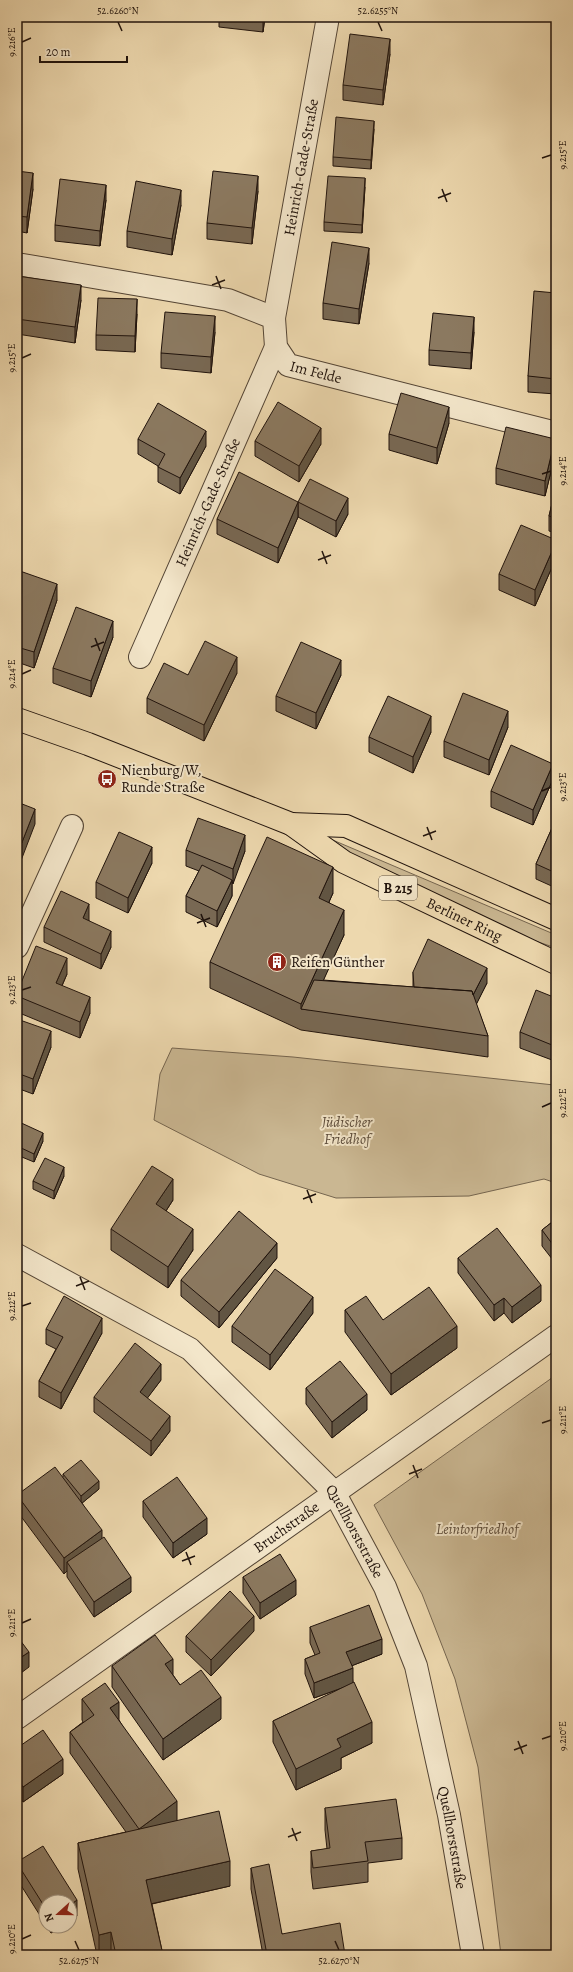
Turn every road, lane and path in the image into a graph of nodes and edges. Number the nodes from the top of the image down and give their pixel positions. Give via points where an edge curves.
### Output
1 (328, 17) edge
2 (17, 264) edge
3 (274, 318) junction
4 (276, 347) junction
5 (556, 433) edge
6 (140, 657) dead end
7 (17, 719) edge
8 (291, 824) junction
9 (72, 826) dead end
10 (556, 919) edge
11 (17, 947) edge
12 (556, 963) edge
13 (17, 1255) edge
14 (556, 1336) edge
15 (334, 1492) junction
16 (17, 1718) edge
17 (473, 1955) edge

1 - 3 street, Heinrich-Gade-Straße
2 - 3 street via 228,300
3 - 4 street, Im Felde
4 - 5 street, Im Felde via 288,365
4 - 6 street, Heinrich-Gade-Straße
7 - 8 main road, Berliner Ring / B 215 via 88,744
8 - 10 main road, Berliner Ring / B 215 via 346,826
8 - 12 main road, Berliner Ring / B 215 via 344,862
9 - 11 street
13 - 15 street, Quellhorststraße via 190,1349
14 - 15 street, Bruchstraße
15 - 16 street, Bruchstraße
15 - 17 street, Quellhorststraße via 385,1587 416,1666 449,1815

